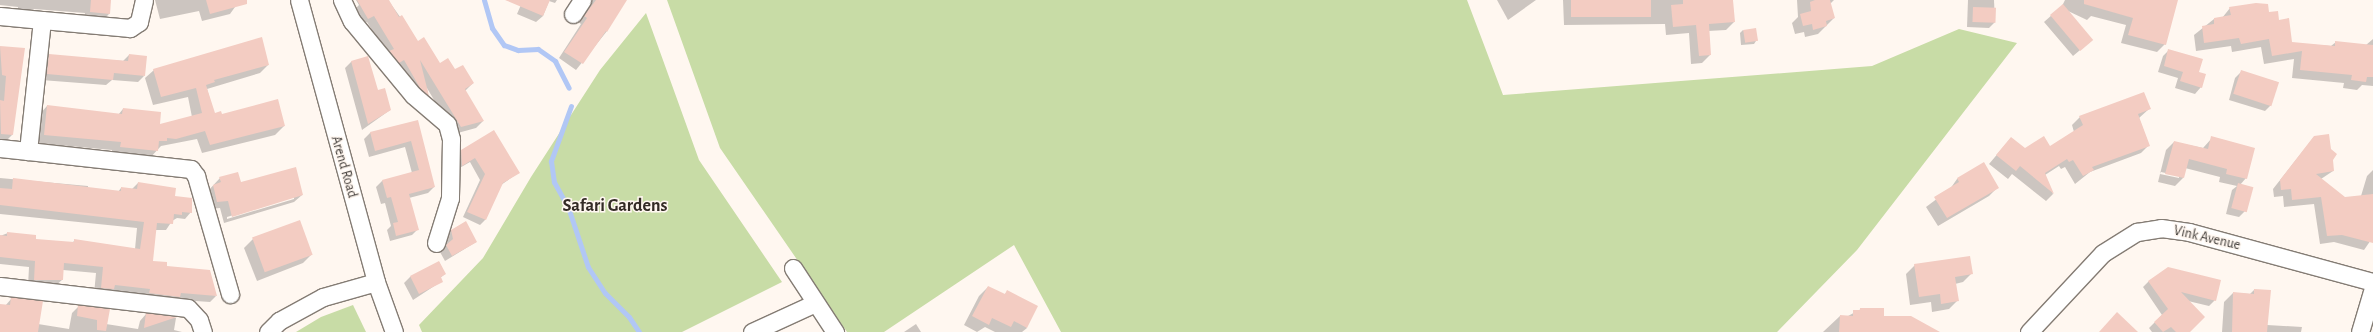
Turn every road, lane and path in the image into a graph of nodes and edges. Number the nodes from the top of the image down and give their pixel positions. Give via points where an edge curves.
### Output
1 (144, 0) edge
2 (299, 0) edge
3 (342, 0) edge
4 (0, 16) edge
5 (42, 20) junction
6 (0, 148) edge
7 (28, 151) junction
8 (436, 243) dead end
9 (793, 268) dead end
10 (376, 282) junction
11 (2373, 282) edge
12 (0, 286) edge
13 (2373, 288) edge
14 (230, 294) dead end
15 (815, 303) junction
16 (203, 332) edge
17 (268, 332) edge
18 (394, 332) edge
19 (752, 332) edge
20 (835, 332) edge
21 (2029, 332) edge
22 (2360, 332) edge

1 - 5 street via 139,22 130,28
2 - 10 street, Arend Road
3 - 8 street via 352,21 413,95 447,124 451,139 450,198
4 - 5 street
5 - 7 street
6 - 7 street
7 - 14 street via 191,169 196,176
9 - 15 street
10 - 17 street via 323,297 280,321
10 - 18 street, Arend Road
11 - 21 street, Vink Avenue via 2189,232 2160,228 2137,232 2103,253
12 - 16 street via 188,308 199,320
13 - 22 street
15 - 19 street
15 - 20 street

